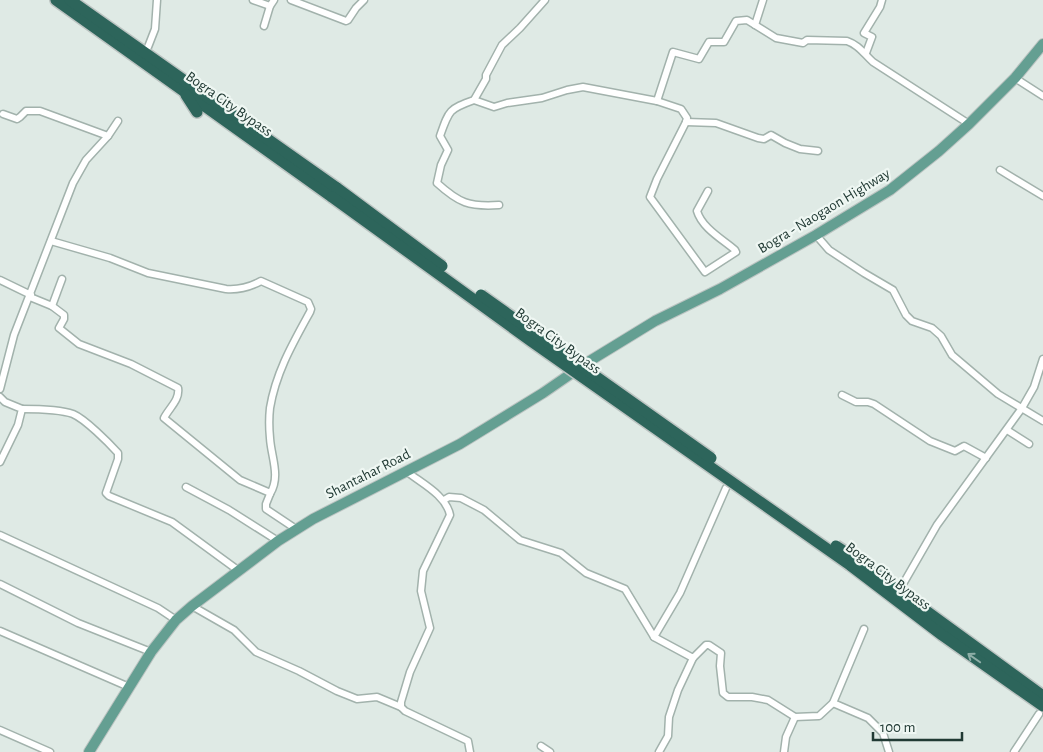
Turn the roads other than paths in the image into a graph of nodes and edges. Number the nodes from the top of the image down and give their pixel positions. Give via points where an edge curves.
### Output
1 (56, 0) edge
2 (70, 0) edge
3 (157, 0) edge
4 (254, 0) edge
5 (274, 0) edge
6 (290, 0) edge
7 (364, 0) edge
8 (545, 0) edge
9 (763, 0) edge
10 (882, 0) edge
11 (270, 6) junction
12 (755, 25) junction
13 (264, 26) dead end
14 (1043, 44) edge
15 (148, 47) dead end
16 (866, 53) junction
17 (1015, 78) junction
18 (183, 90) junction
19 (1043, 96) edge
20 (474, 100) junction
21 (657, 101) junction
22 (197, 112) dead end
23 (3, 114) dead end
24 (118, 121) dead end
25 (686, 122) junction
26 (969, 124) junction
27 (108, 136) junction
28 (818, 150) dead end
29 (1000, 170) dead end
30 (708, 190) dead end
31 (335, 192) junction
32 (1043, 196) edge
33 (499, 205) dead end
34 (816, 235) junction
35 (51, 241) junction
36 (62, 279) dead end
37 (0, 280) edge
38 (720, 289) joint
39 (30, 296) junction
40 (52, 306) junction
41 (1043, 359) edge
42 (0, 389) edge
43 (842, 395) dead end
44 (0, 400) edge
45 (22, 408) junction
46 (1022, 408) junction
47 (1043, 421) edge
48 (1007, 430) junction
49 (1029, 444) dead end
50 (986, 458) junction
51 (0, 462) edge
52 (406, 471) junction
53 (186, 487) dead end
54 (726, 488) dead end
55 (270, 494) junction
56 (444, 500) junction
57 (296, 529) junction
58 (0, 535) edge
59 (278, 541) junction
60 (239, 571) junction
61 (0, 584) edge
62 (903, 584) dead end
63 (192, 606) junction
64 (176, 620) junction
65 (864, 629) dead end
66 (943, 629) junction
67 (0, 631) edge
68 (654, 637) junction
69 (151, 652) junction
70 (693, 658) junction
71 (129, 687) junction
72 (1043, 696) edge
73 (833, 703) junction
74 (401, 707) junction
75 (1041, 710) edge
76 (795, 717) junction
77 (0, 730) edge
78 (541, 746) dead end
79 (50, 752) edge
80 (89, 752) edge
81 (470, 752) edge
82 (550, 752) edge
83 (659, 752) edge
84 (784, 752) edge
85 (889, 752) edge
86 (1014, 752) edge

1 - 18 highway, Bogra City Bypass
2 - 31 highway, Bogra City Bypass
3 - 15 street via 155,29
4 - 11 street
5 - 11 street
6 - 7 street via 346,21
8 - 20 street via 502,45
9 - 12 street
10 - 16 street via 864,32 872,37
11 - 13 street
12 - 16 street via 780,40 803,43 807,40 847,41
12 - 21 street via 747,20 736,21 724,42 709,42 699,59 673,52
14 - 17 main road, Bogra - Naogaon Highway
16 - 26 street via 873,62
17 - 19 street
17 - 26 main road, Bogra - Naogaon Highway
18 - 22 highway
18 - 31 highway, Bogra City Bypass
20 - 21 street via 494,107 583,87
20 - 33 street via 454,107 446,119 440,136 448,150 437,183 452,197 465,202 481,206
21 - 25 street via 681,109
23 - 27 street via 17,119 26,111 40,111
24 - 27 street
25 - 28 street via 716,123 758,138 771,135 800,149
25 - 30 street via 650,197 705,272 736,252 699,217 697,211
26 - 34 main road, Bogra - Naogaon Highway via 890,190
27 - 35 street via 86,160 73,183
29 - 32 street
31 - 66 highway, Bogra City Bypass, bridge via 772,502
34 - 38 main road, Bogra - Naogaon Highway
34 - 46 street via 829,250 892,290 912,321 932,328 952,355 998,394
35 - 39 street
35 - 55 street via 148,273 226,289 236,290 261,281 308,302 310,312 282,365 270,410 276,478
36 - 40 street
37 - 39 street
38 - 52 main road, Shantahar Road via 655,321 460,444
39 - 40 street
39 - 42 street via 14,335
40 - 55 street via 64,317 58,328 79,344 131,364 178,388 175,403 164,418 240,480
41 - 46 street via 1034,387
43 - 50 street via 856,402 874,404 930,441 955,451 967,447
44 - 45 street
45 - 51 street via 18,425
45 - 60 street via 73,414 82,420 118,453 106,493 109,496 172,522
46 - 47 street
46 - 48 street
48 - 49 street
48 - 50 street
50 - 62 street via 937,525
52 - 56 street
52 - 57 main road, Shantahar Road
53 - 59 street
54 - 68 street via 680,593
55 - 57 street via 266,509
56 - 68 street via 448,497 461,498 484,510 520,540 561,553 586,573 625,588
56 - 74 street via 450,515 423,571 421,591 430,628 410,672
57 - 59 main road, Shantahar Road
58 - 64 street via 158,608
59 - 60 main road, Shantahar Road
60 - 63 main road, Shantahar Road
61 - 69 street via 78,622
63 - 64 main road, Shantahar Road
63 - 74 street via 234,630 256,652 357,699 377,697
64 - 69 main road, Shantahar Road
65 - 73 street
66 - 72 highway, Bogra City Bypass
75 -> 66 highway, Bogra City Bypass
67 - 71 street
68 - 70 street
69 - 71 main road, Shantahar Road
70 - 76 street via 709,645 721,653 723,693 728,697 768,700
70 - 83 street via 678,690 669,717 668,736
71 - 80 main road, Shantahar Road
73 - 76 street via 819,716
73 - 85 street via 868,718 883,733
74 - 81 street via 468,742
75 - 86 street
76 - 84 street via 786,737
77 - 79 street
78 - 82 street

